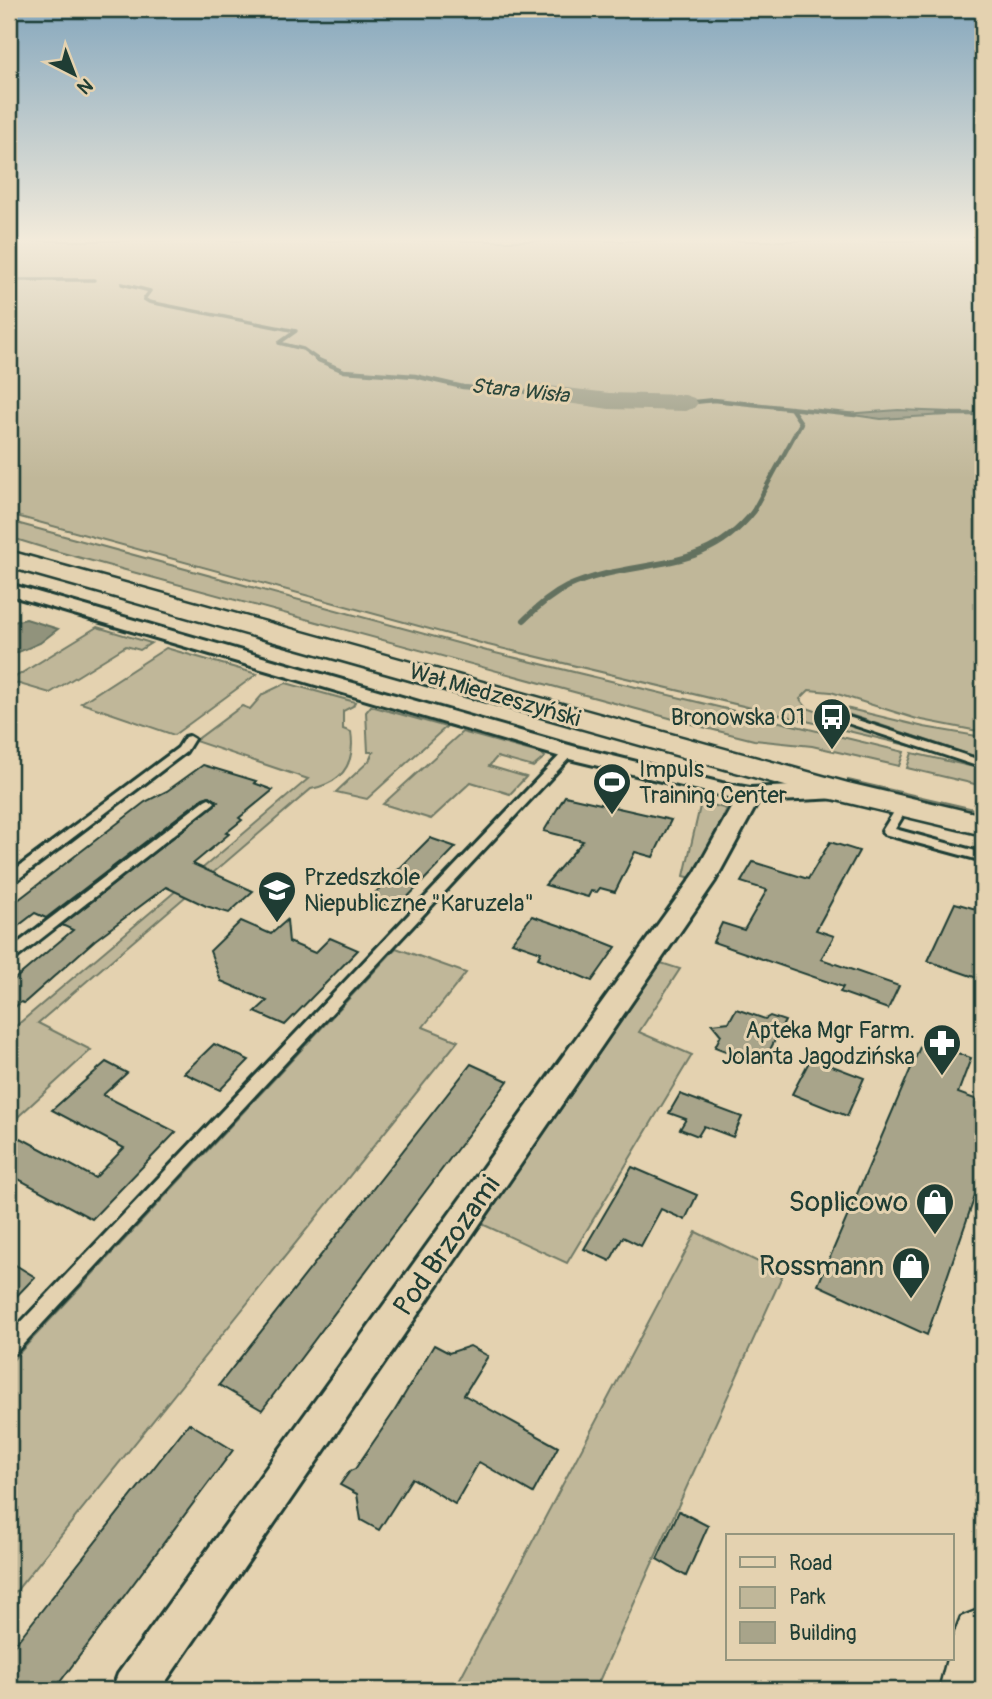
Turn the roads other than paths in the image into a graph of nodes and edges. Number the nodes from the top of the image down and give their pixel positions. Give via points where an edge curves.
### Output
1 (9, 545) edge
2 (9, 559) edge
3 (9, 589) edge
4 (839, 717) dead end
5 (189, 739) dead end
6 (569, 752) junction
7 (983, 765) edge
8 (840, 791) junction
9 (750, 795) junction
10 (209, 802) dead end
11 (983, 802) edge
12 (903, 806) junction
13 (983, 825) edge
14 (983, 857) edge
15 (9, 880) edge
16 (9, 957) edge
17 (9, 1347) edge
18 (983, 1639) edge
19 (134, 1690) edge
20 (971, 1690) edge

1 - 11 main road, Wał Miedzeszyński via 672,727
2 - 8 main road, Wał Miedzeszyński
3 - 6 street
4 - 7 lane
5 - 15 lane via 182,750
6 - 9 street
6 - 17 lane
8 - 9 street
8 - 12 main road, Wał Miedzeszyński
9 - 19 street, Pod Brzozami via 706,875
10 - 16 lane
12 - 13 main road, Wał Miedzeszyński
12 - 14 lane via 888,831
18 - 20 main road

